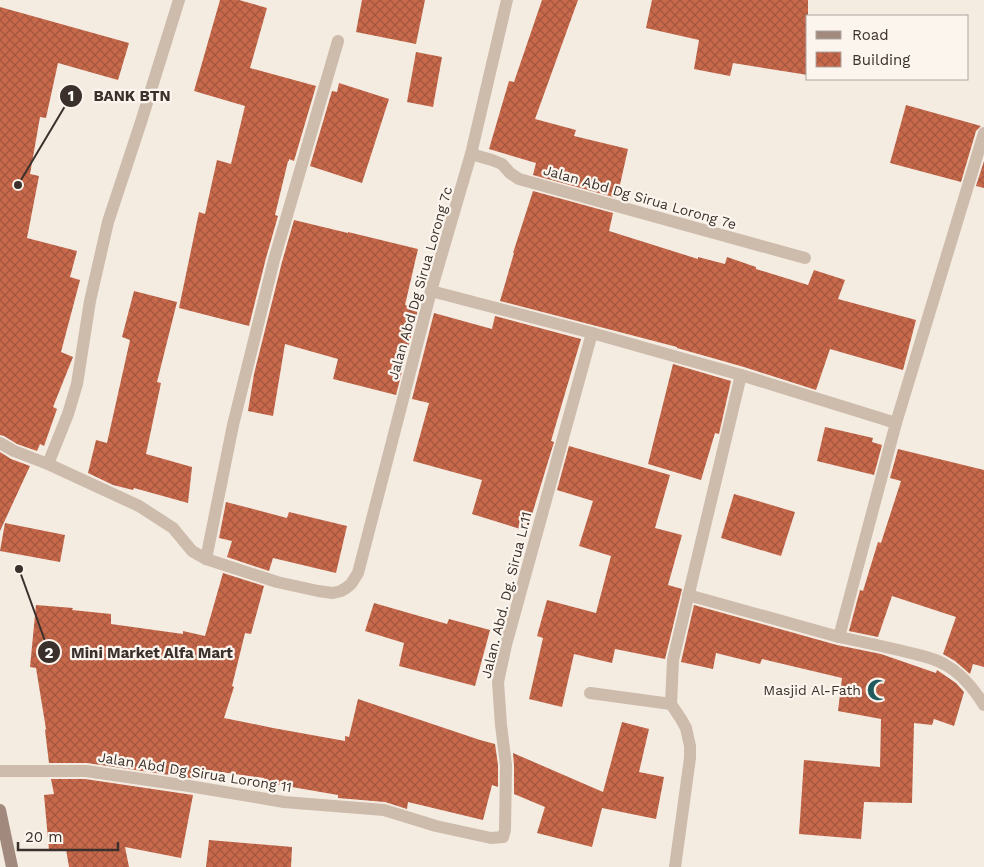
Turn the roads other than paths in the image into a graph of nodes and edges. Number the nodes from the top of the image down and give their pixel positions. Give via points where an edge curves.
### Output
1 (179, 0) edge
2 (507, 0) edge
3 (338, 41) dead end
4 (984, 133) edge
5 (472, 154) junction
6 (805, 258) dead end
7 (431, 291) junction
8 (592, 333) junction
9 (741, 375) junction
10 (896, 423) junction
11 (0, 443) edge
12 (48, 464) junction
13 (206, 559) junction
14 (688, 595) junction
15 (839, 637) junction
16 (590, 693) dead end
17 (671, 704) junction
18 (984, 705) edge
19 (0, 771) edge
20 (0, 810) edge
21 (384, 810) joint
22 (3, 842) edge
23 (12, 867) edge
24 (675, 867) edge

1 - 12 street via 108,222 90,301 77,384
2 - 5 street, Jalan Abd Dg Sirua Lorong 7c
3 - 13 street via 272,269 233,425
4 - 10 street
5 - 6 street, Jalan Abd Dg Sirua Lorong 7e via 502,164 520,179
5 - 7 street, Jalan Abd Dg Sirua Lorong 7c
7 - 8 street
7 - 13 street, Jalan Abd Dg Sirua Lorong 7c via 358,573 351,584 333,593 318,591 277,582
8 - 9 street
8 - 21 street, Jalan. Abd. Dg. Sirua Lr.11 via 498,682 506,765 503,837 491,838 436,826
9 - 10 street
9 - 14 street
10 - 15 street
11 - 12 street
12 - 13 street via 139,506 173,528 192,551
14 - 15 street
14 - 17 street via 673,660
15 - 18 street via 944,664 965,680
16 - 17 street
17 - 24 street via 686,728 690,746
19 - 21 street, Jalan Abd Dg Sirua Lorong 11 via 86,770 284,802
20 - 22 main road
22 - 23 main road

